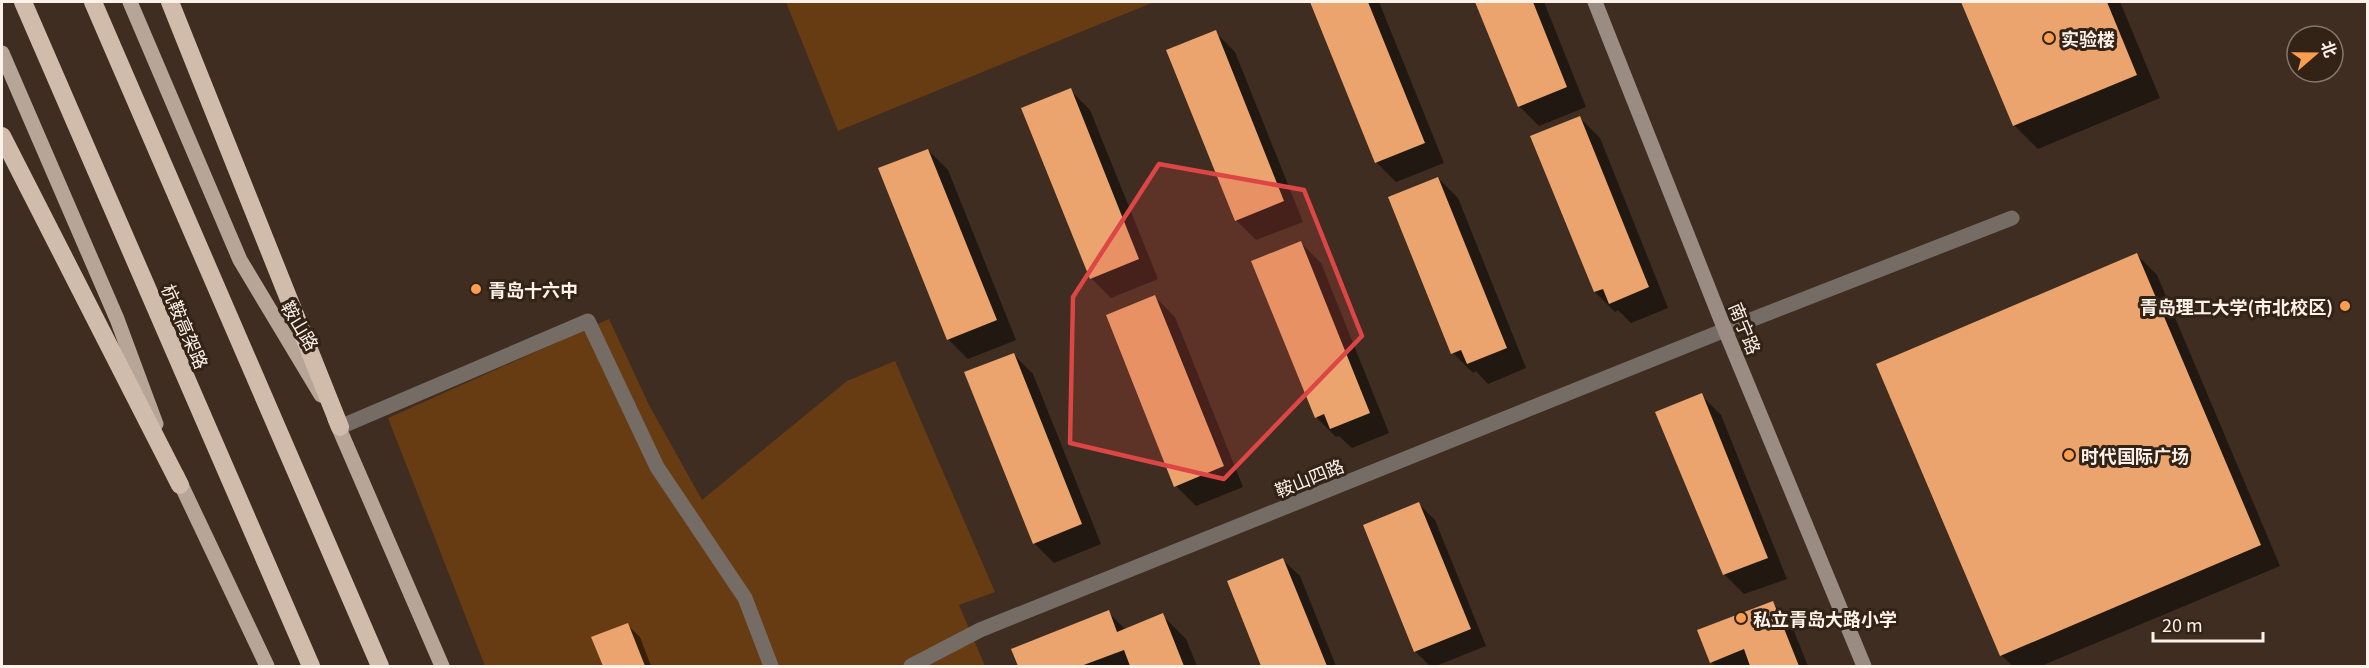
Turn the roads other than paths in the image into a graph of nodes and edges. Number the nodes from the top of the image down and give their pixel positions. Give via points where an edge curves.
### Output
1 (23, 2) edge
2 (93, 2) edge
3 (130, 2) edge
4 (170, 2) edge
5 (1595, 2) edge
6 (2, 53) edge
7 (2, 136) edge
8 (2012, 218) dead end
9 (1725, 330) junction
10 (340, 427) junction
11 (180, 485) junction
12 (267, 666) edge
13 (311, 666) edge
14 (380, 666) edge
15 (442, 666) edge
16 (771, 666) edge
17 (911, 666) edge
18 (1864, 666) edge

1 - 13 highway, 杭鞍高架路
2 - 14 highway
3 - 10 main road, 鞍山路 via 240,260
4 - 10 highway
5 - 9 street, 南宁路
6 - 11 main road via 117,319
7 - 11 highway
8 - 9 street, 鞍山四路
9 - 17 street, 鞍山四路 via 980,630
9 - 18 street, 南宁路
10 - 15 main road, 鞍山路
10 - 16 street via 588,321 657,467 745,598
11 - 12 main road

